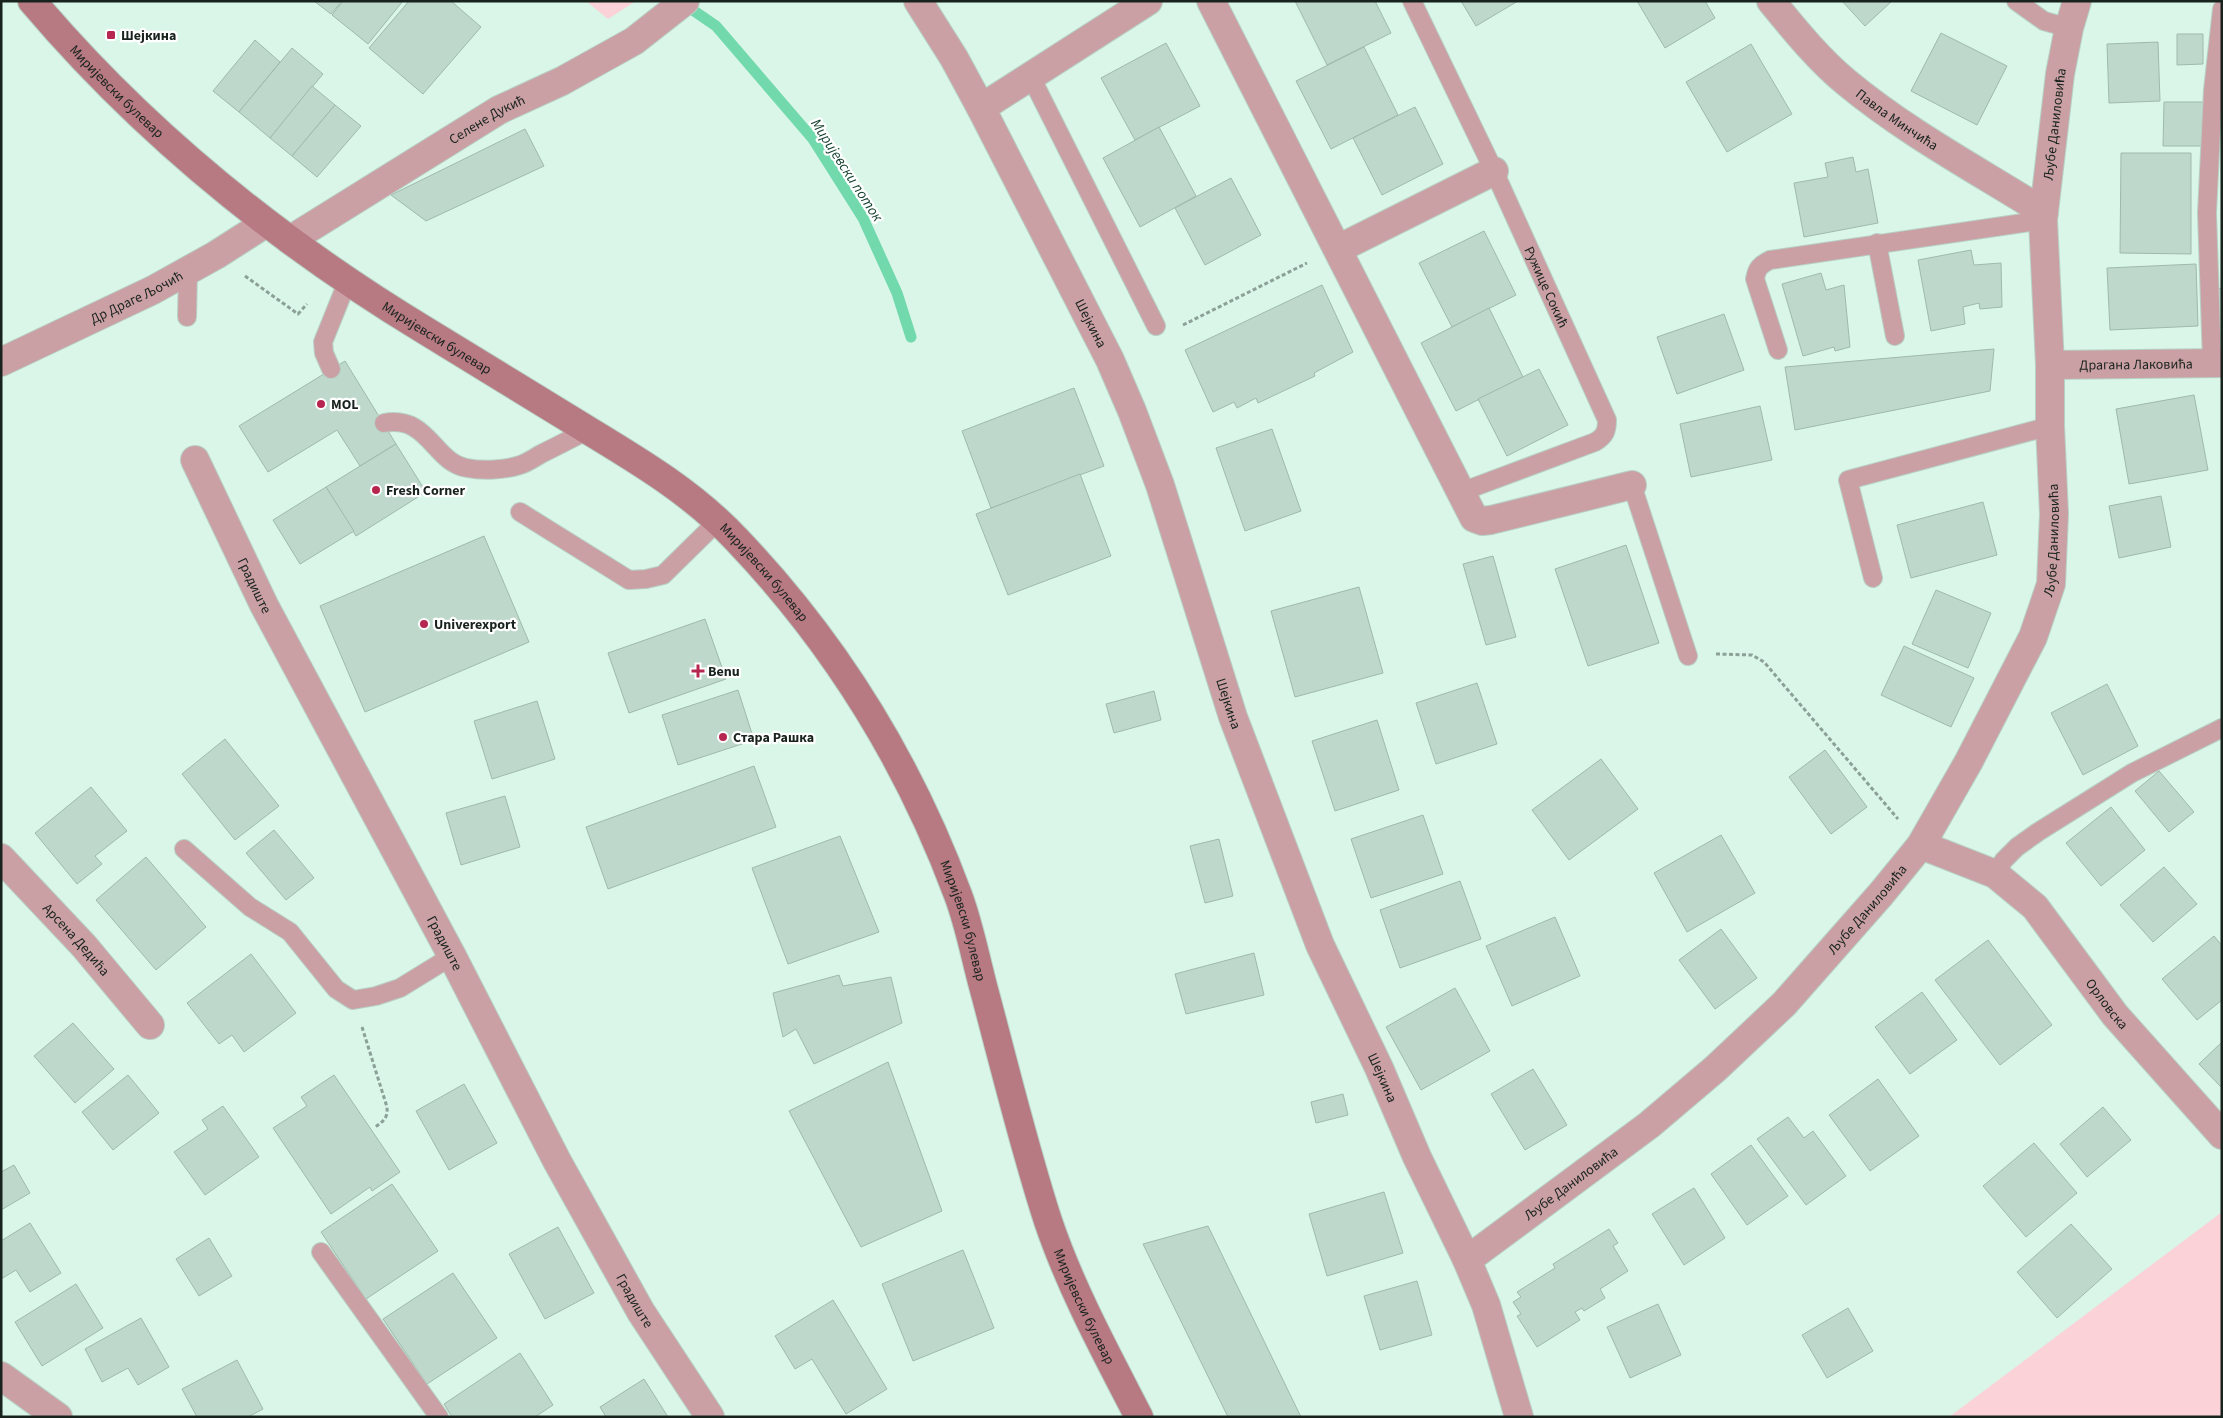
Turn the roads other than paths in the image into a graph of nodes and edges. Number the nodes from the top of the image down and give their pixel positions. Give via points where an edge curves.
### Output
1 (32, 1) edge
2 (685, 1) edge
3 (918, 1) edge
4 (1148, 1) edge
5 (1211, 1) edge
6 (1412, 1) edge
7 (1771, 1) edge
8 (2016, 1) edge
9 (2077, 1) edge
10 (2222, 10) edge
11 (2069, 28) junction
12 (1031, 77) junction
13 (981, 108) junction
14 (1494, 171) junction
15 (2043, 216) junction
16 (266, 223) junction
17 (290, 240) junction
18 (1877, 244) junction
19 (1338, 250) junction
20 (188, 271) junction
21 (348, 280) junction
22 (187, 317) dead end
23 (1156, 326) dead end
24 (1895, 336) dead end
25 (1778, 350) dead end
26 (1, 362) edge
27 (2217, 363) edge
28 (2050, 365) junction
29 (331, 369) dead end
30 (384, 423) dead end
31 (2050, 426) junction
32 (588, 430) junction
33 (195, 460) dead end
34 (1632, 485) joint
35 (1461, 492) junction
36 (520, 512) dead end
37 (718, 521) junction
38 (1873, 578) dead end
39 (1688, 656) road end
40 (2222, 728) edge
41 (1921, 845) junction
42 (184, 849) dead end
43 (1, 858) edge
44 (1995, 874) junction
45 (452, 956) junction
46 (150, 1025) dead end
47 (2222, 1135) edge
48 (321, 1252) dead end
49 (1467, 1260) junction
50 (1, 1376) edge
51 (58, 1417) edge
52 (439, 1417) edge
53 (710, 1417) edge
54 (1138, 1417) edge
55 (1519, 1417) edge

1 - 16 main road, Миријевски булевар via 95,71 180,152
2 - 17 street, Селене Дукић via 634,41 499,110
3 - 13 street, Шејкина
4 - 12 street
5 - 19 street
6 - 14 lane, Ружице Сокић
7 - 15 street, Павла Минчића via 1794,30 1844,81 1879,108
8 - 11 lane via 2044,22
9 - 11 street, Љубе Даниловића
10 - 27 lane via 2213,90 2207,214
11 - 15 street, Љубе Даниловића via 2060,74
12 - 13 street
12 - 23 lane
13 - 49 street, Шејкина via 1110,360 1132,411 1160,485 1233,717 1320,945
14 - 19 street
14 - 35 lane, Ружице Сокић via 1607,420 1607,430 1595,442
15 - 18 lane
15 - 28 street, Љубе Даниловића
16 - 17 main road, Миријевски булевар
16 - 20 street, Др Драге Љочић
17 - 21 main road, Миријевски булевар
18 - 24 lane
18 - 25 lane via 1760,264 1755,279
19 - 35 street
20 - 22 lane
20 - 26 street, Др Драге Љочић
21 - 29 lane via 323,342
21 - 32 main road, Миријевски булевар
27 - 28 street, Драгана Лаковића
28 - 31 street, Љубе Даниловића
30 - 32 lane via 394,421 409,425 426,435 444,456 466,468 491,470 520,465
31 - 38 lane via 1848,480
31 - 41 street, Љубе Даниловића via 2054,524 2051,584 2042,614 2004,695
32 - 37 main road, Миријевски булевар via 630,455
33 - 45 street, Градиште via 264,605
34 - 35 street via 1482,521 1474,518
34 - 39 lane
36 - 37 lane via 629,580 663,575
37 - 54 main road, Миријевски булевар via 800,612 846,673 908,780 960,899 1050,1225 1101,1346
40 - 44 lane via 2132,773 2038,832 2017,847
41 - 44 street, Орловска
41 - 49 street, Љубе Даниловића via 1784,1004 1715,1069 1649,1125
42 - 45 lane via 250,907 290,932 336,989 353,1000 400,988
43 - 46 street, Арсена Дедића via 84,946
44 - 47 street, Орловска via 2035,907 2115,1014
45 - 53 street, Градиште via 557,1161 627,1287
48 - 52 lane
49 - 55 street, Шејкина via 1486,1305
50 - 51 street

